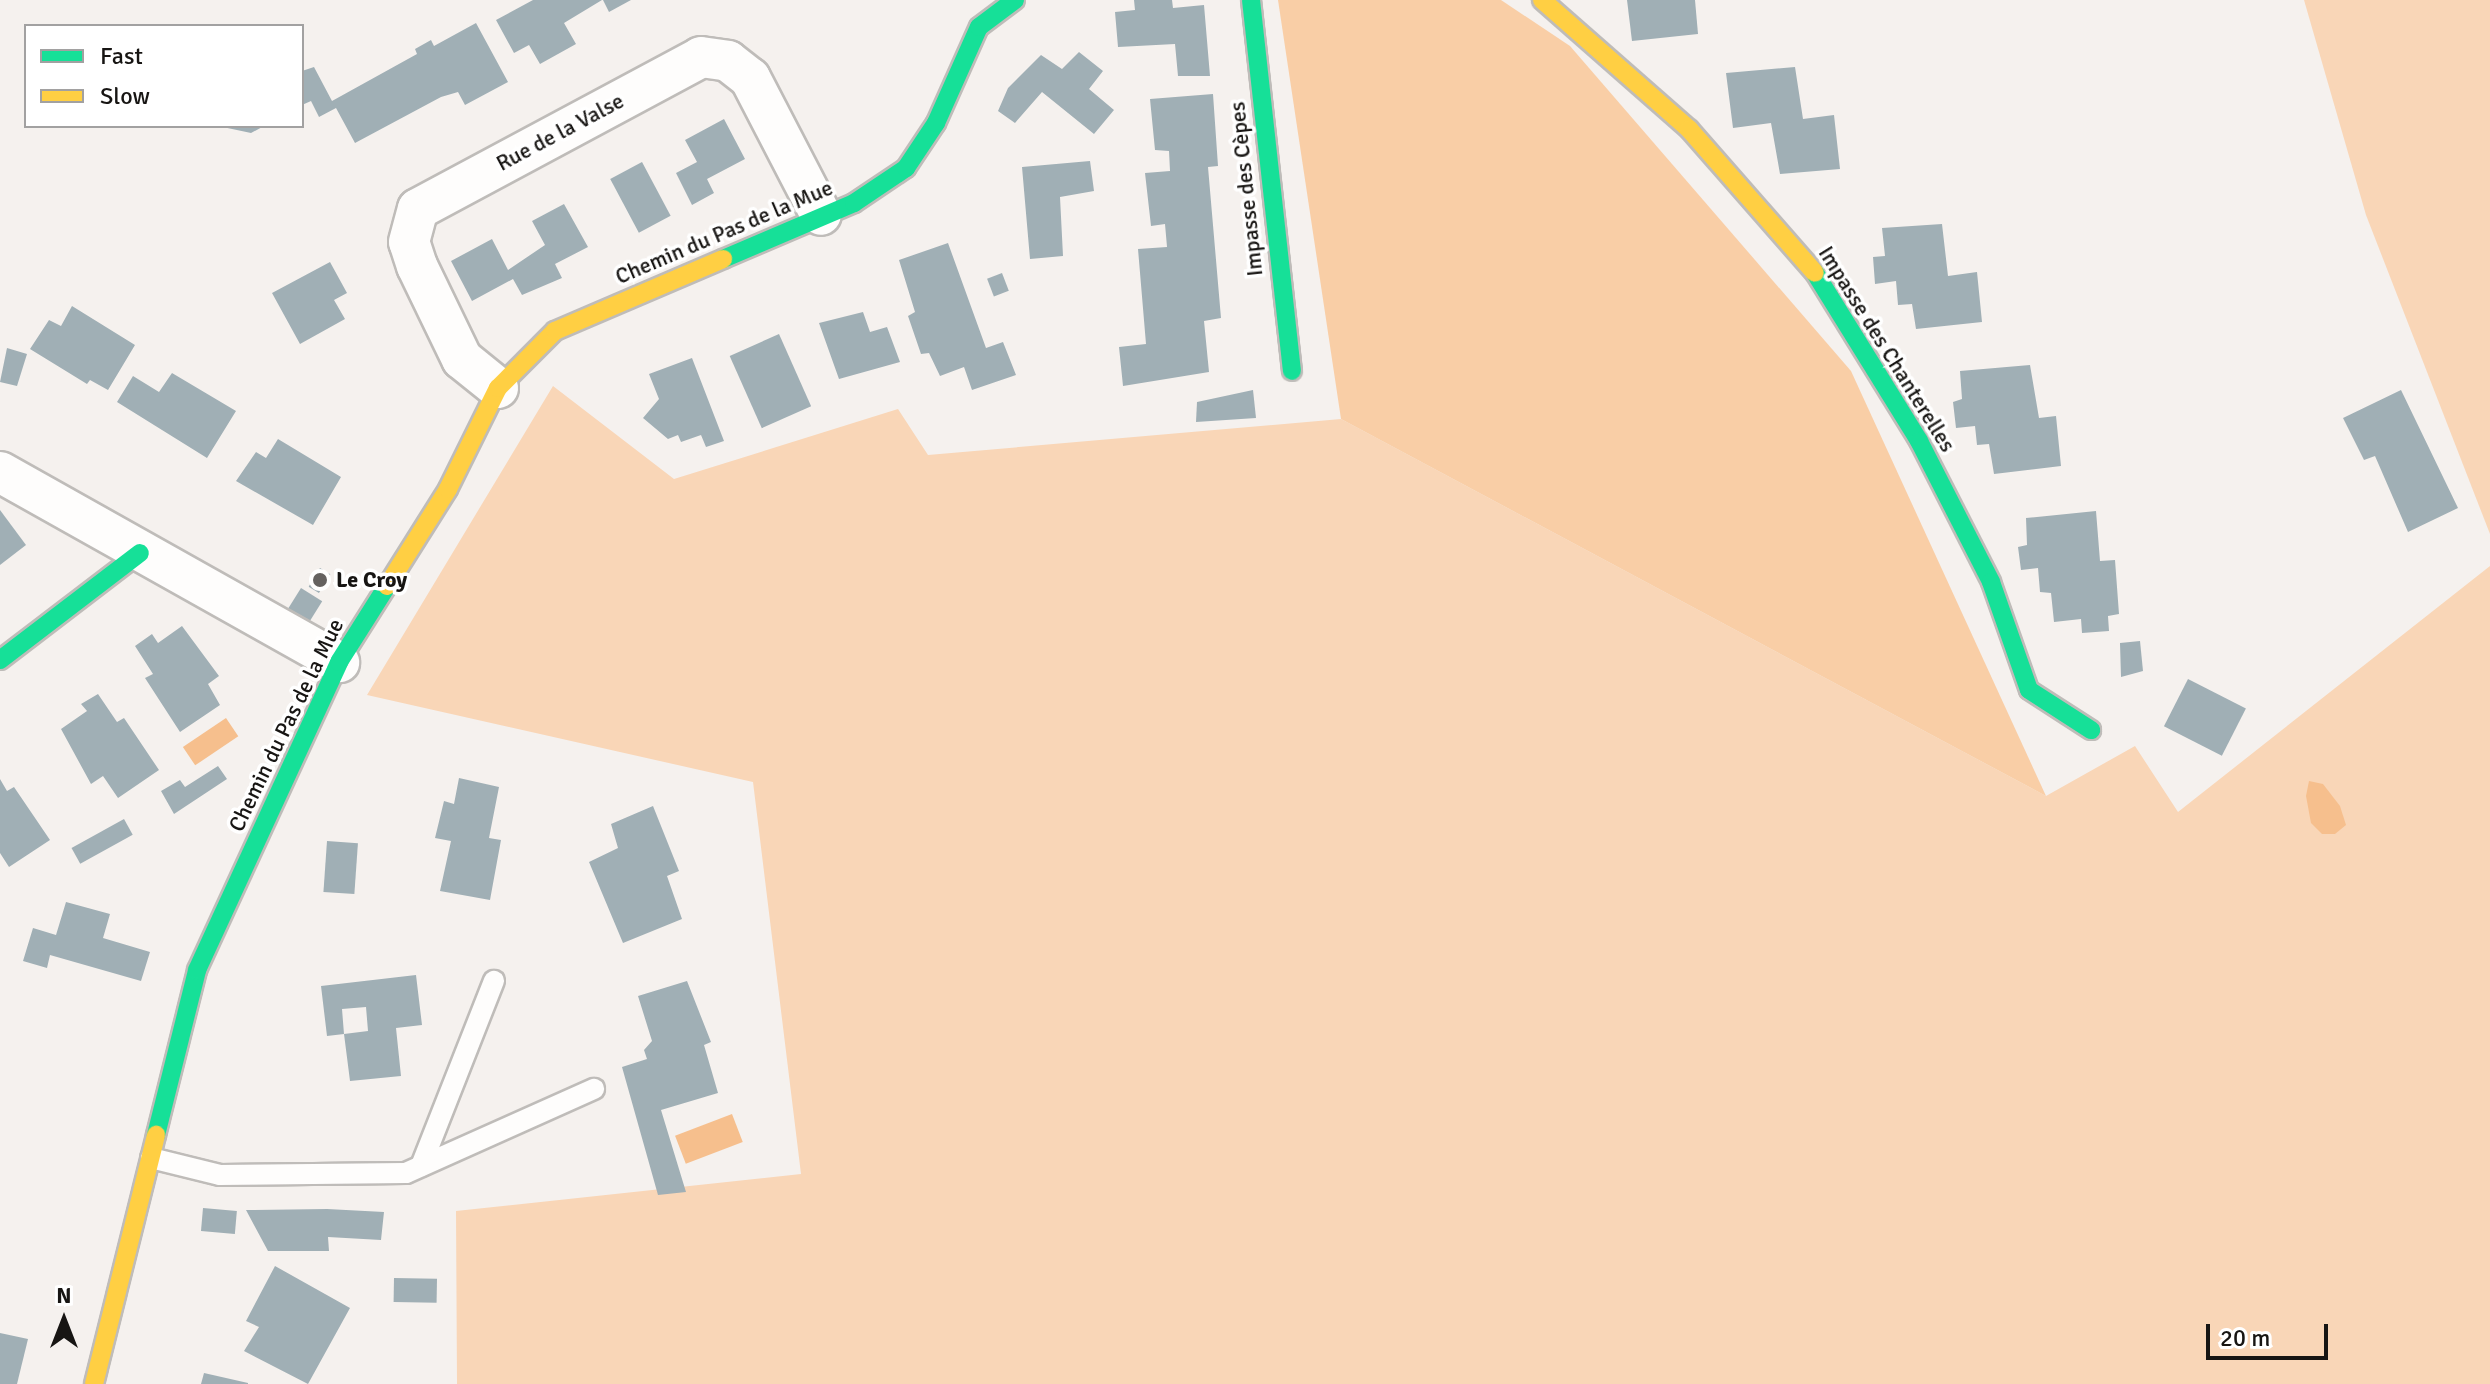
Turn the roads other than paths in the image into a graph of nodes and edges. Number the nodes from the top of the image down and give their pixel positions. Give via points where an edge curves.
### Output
1 (1015, 0) edge
2 (1251, 0) edge
3 (1542, 0) edge
4 (821, 215) junction
5 (1292, 371) dead end
6 (498, 388) junction
7 (0, 472) edge
8 (140, 553) junction
9 (0, 660) edge
10 (339, 662) junction
11 (2091, 730) dead end
12 (494, 981) dead end
13 (594, 1089) dead end
14 (151, 1158) junction
15 (421, 1166) junction
16 (94, 1384) edge

1 - 4 street, Chemin du Pas de la Mue via 979,27 936,123 906,168 854,203
2 - 5 street, Impasse des Cèpes
3 - 11 street, Impasse des Chanterelles via 1689,129 1806,259 1919,441 1991,582 2029,690
4 - 6 street, Chemin du Pas de la Mue via 555,331
4 - 6 street, Rue de la Valse via 750,78 728,61 701,57 674,71 418,209 409,242 417,266 462,359
6 - 10 street, Chemin du Pas de la Mue via 448,489
7 - 8 street
8 - 9 street
8 - 10 street
10 - 14 street, Chemin du Pas de la Mue via 197,970
12 - 15 lane
13 - 15 lane
14 - 15 lane via 220,1175 406,1173
14 - 16 street, Chemin du Pas de la Mue

